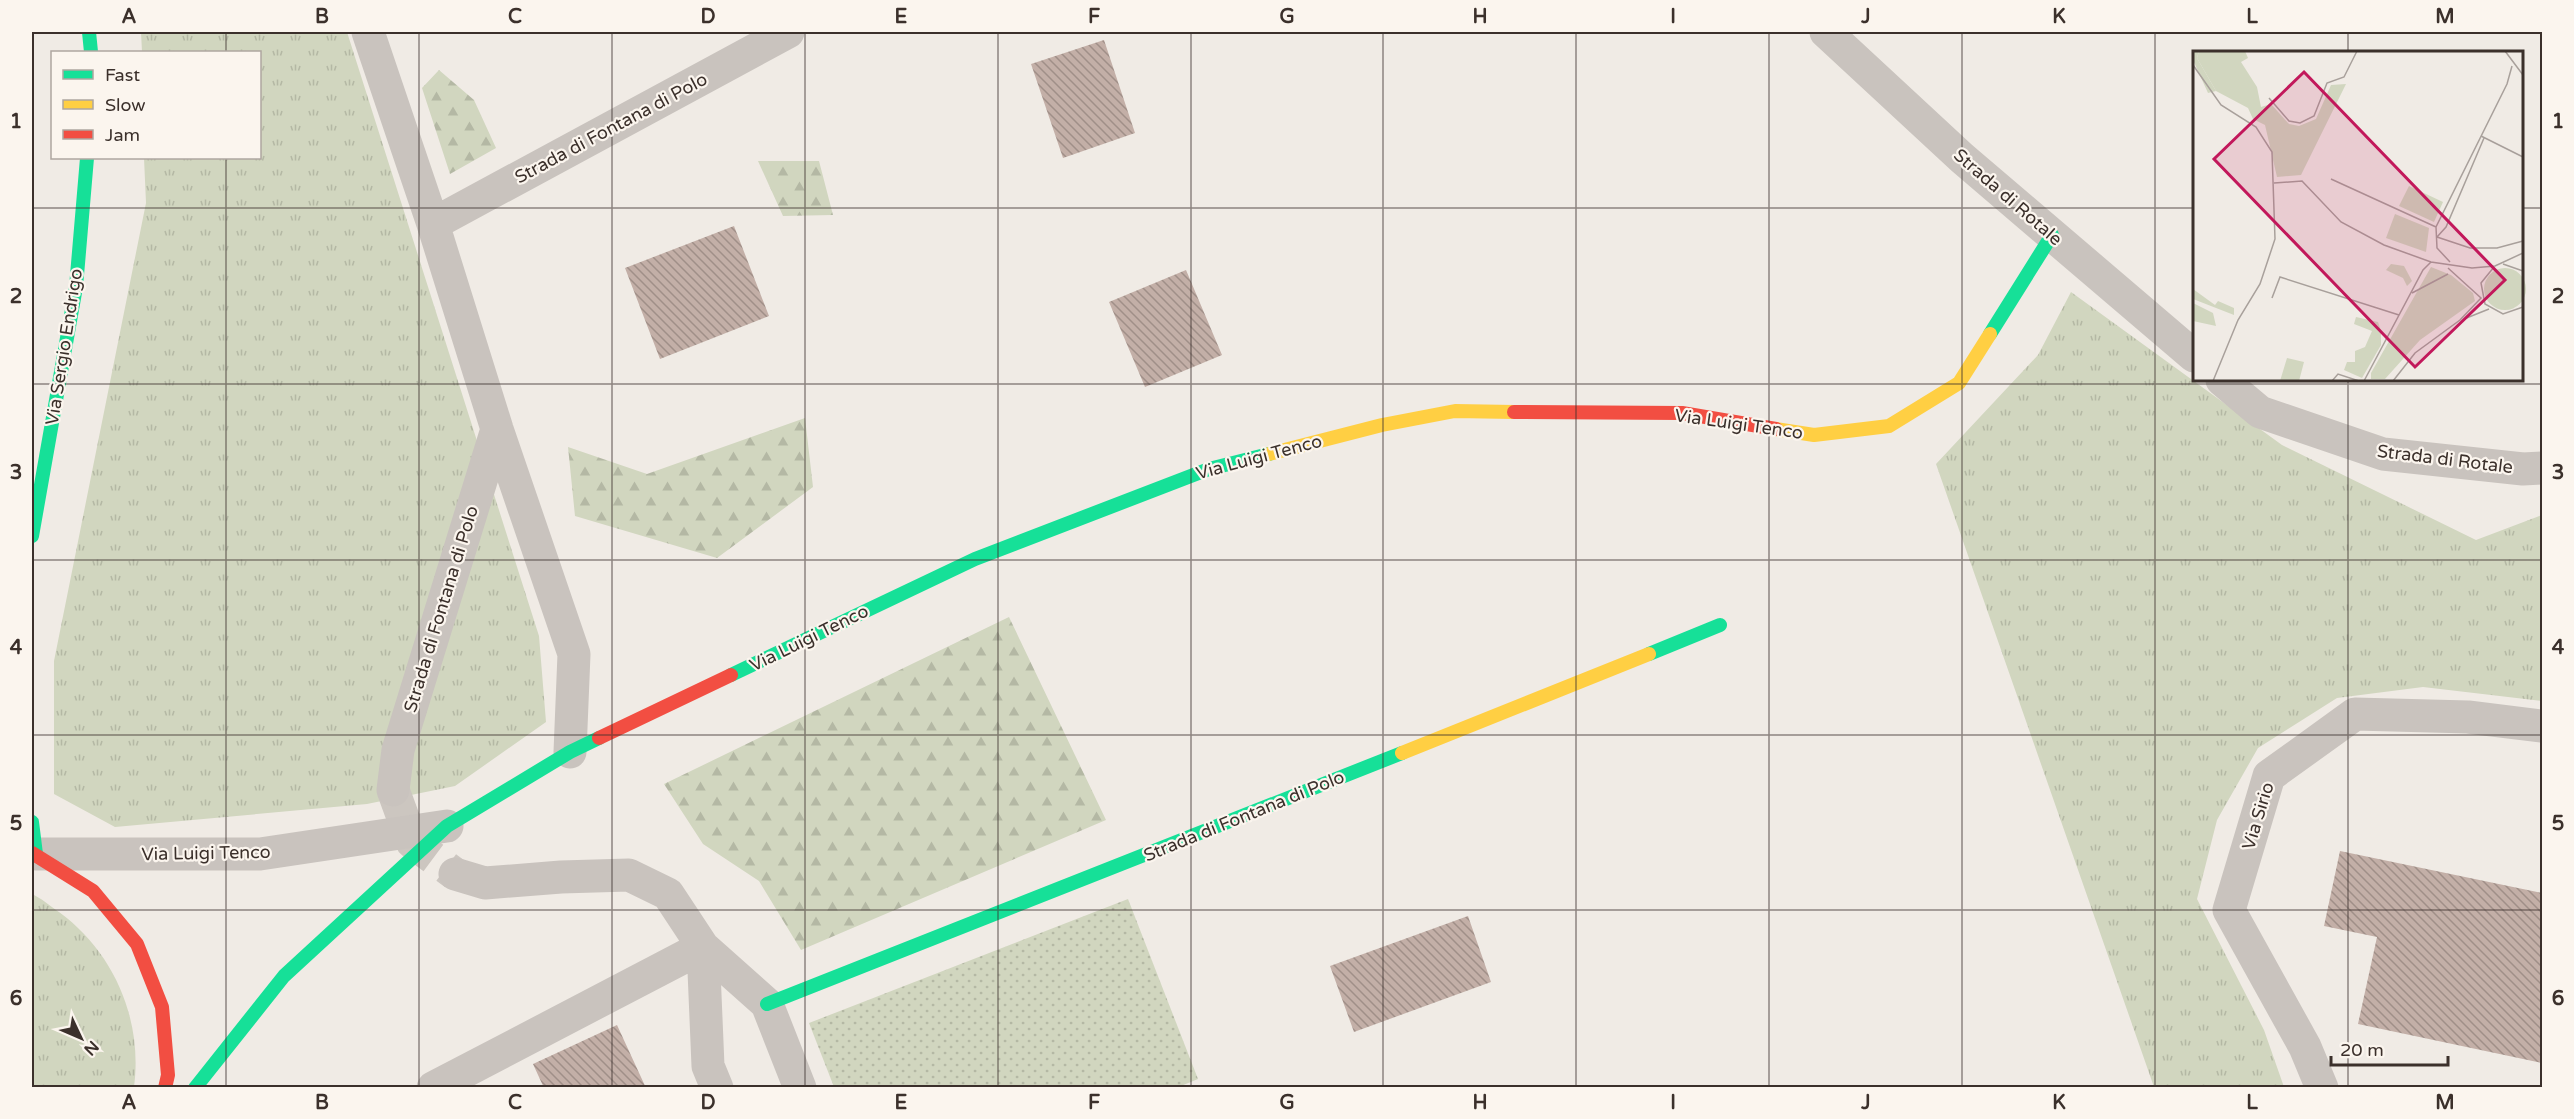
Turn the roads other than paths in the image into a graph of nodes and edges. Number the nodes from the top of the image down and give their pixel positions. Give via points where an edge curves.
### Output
1 (89, 32) edge
2 (368, 32) edge
3 (788, 32) edge
4 (1826, 32) edge
5 (91, 51) edge
6 (87, 159) edge
7 (433, 224) junction
8 (2052, 235) junction
9 (2193, 355) edge
10 (2223, 381) edge
11 (497, 429) junction
12 (2542, 468) edge
13 (32, 536) edge
14 (1720, 625) dead end
15 (2542, 726) edge
16 (570, 752) junction
17 (393, 790) tunnel mouth
18 (32, 822) edge
19 (447, 826) junction
20 (34, 853) edge
21 (455, 874) tunnel mouth
22 (703, 947) junction
23 (767, 1004) junction
24 (165, 1088) edge
25 (195, 1088) edge
26 (433, 1088) edge
27 (717, 1088) edge
28 (800, 1088) edge
29 (2322, 1088) edge

1 - 5 street
2 - 7 street
3 - 7 street, Strada di Fontana di Polo
4 - 8 street, Strada di Rotale
6 - 13 street, Via Sergio Endrigo via 76,287
7 - 11 street
8 - 9 street, Strada di Rotale
8 - 16 street, Via Luigi Tenco via 1959,383 1889,426 1814,435 1682,413 1491,411 1455,411 1382,425 1209,469 975,558
10 - 12 street, Strada di Rotale via 2260,412 2383,454
11 - 16 street via 574,654
11 - 17 street, Strada di Fontana di Polo via 398,750
14 - 23 street, Strada di Fontana di Polo
15 - 29 street, Via Sirio via 2468,717 2355,714 2269,776 2229,910 2306,1047
16 - 19 street, Via Luigi Tenco
18 - 20 street
19 - 20 street, Via Luigi Tenco via 260,854
19 - 25 street, Via Luigi Tenco via 284,975
20 - 24 street via 93,891 136,944 162,1007 168,1075
21 - 22 street via 485,883 629,875 668,894
22 - 23 street
22 - 26 street
22 - 27 street via 708,1066
23 - 28 street

